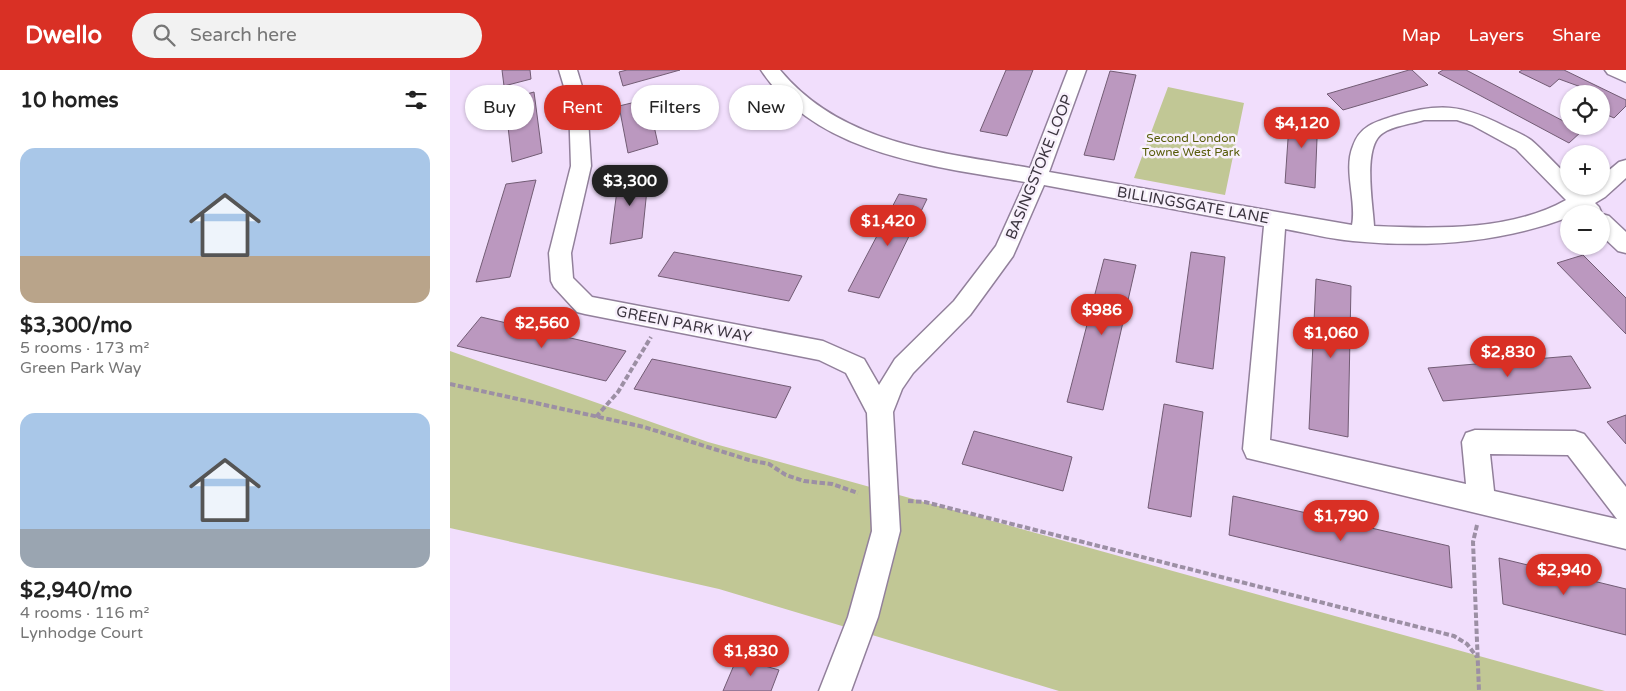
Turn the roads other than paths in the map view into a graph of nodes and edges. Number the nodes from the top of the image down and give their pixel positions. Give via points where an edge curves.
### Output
1 (568, 70) edge
2 (770, 70) edge
3 (1077, 70) edge
4 (1626, 167) edge
5 (1037, 178) junction
6 (1584, 205) edge
7 (1590, 205) edge
8 (1560, 215) edge
9 (1275, 220) junction
10 (1610, 230) edge
11 (1364, 234) junction
12 (1626, 244) edge
13 (880, 412) junction
14 (1481, 501) junction
15 (1626, 509) edge
16 (1626, 535) edge
17 (835, 691) edge

1 - 13 street, GREEN PARK WAY via 578,103 581,166 560,253 562,281 585,305 823,351 855,366
2 - 5 street, BILLINGSGATE LANE via 801,102 837,126 861,137 914,154
3 - 5 street, BASINGSTOKE LOOP
4 - 7 street, BILLINGSGATE LANE
5 - 9 street, BILLINGSGATE LANE
5 - 13 street, BASINGSTOKE LOOP via 1005,250 962,308 904,366 892,383
6 - 11 street via 1523,144 1458,114 1423,114 1376,128 1362,147
8 - 11 street, BILLINGSGATE LANE via 1449,237
9 - 11 street, BILLINGSGATE LANE
9 - 14 street via 1256,449
10 - 12 street
13 - 17 street, BASINGSTOKE LOOP via 886,530 863,617
14 - 15 street via 1476,442 1574,443
14 - 16 street

